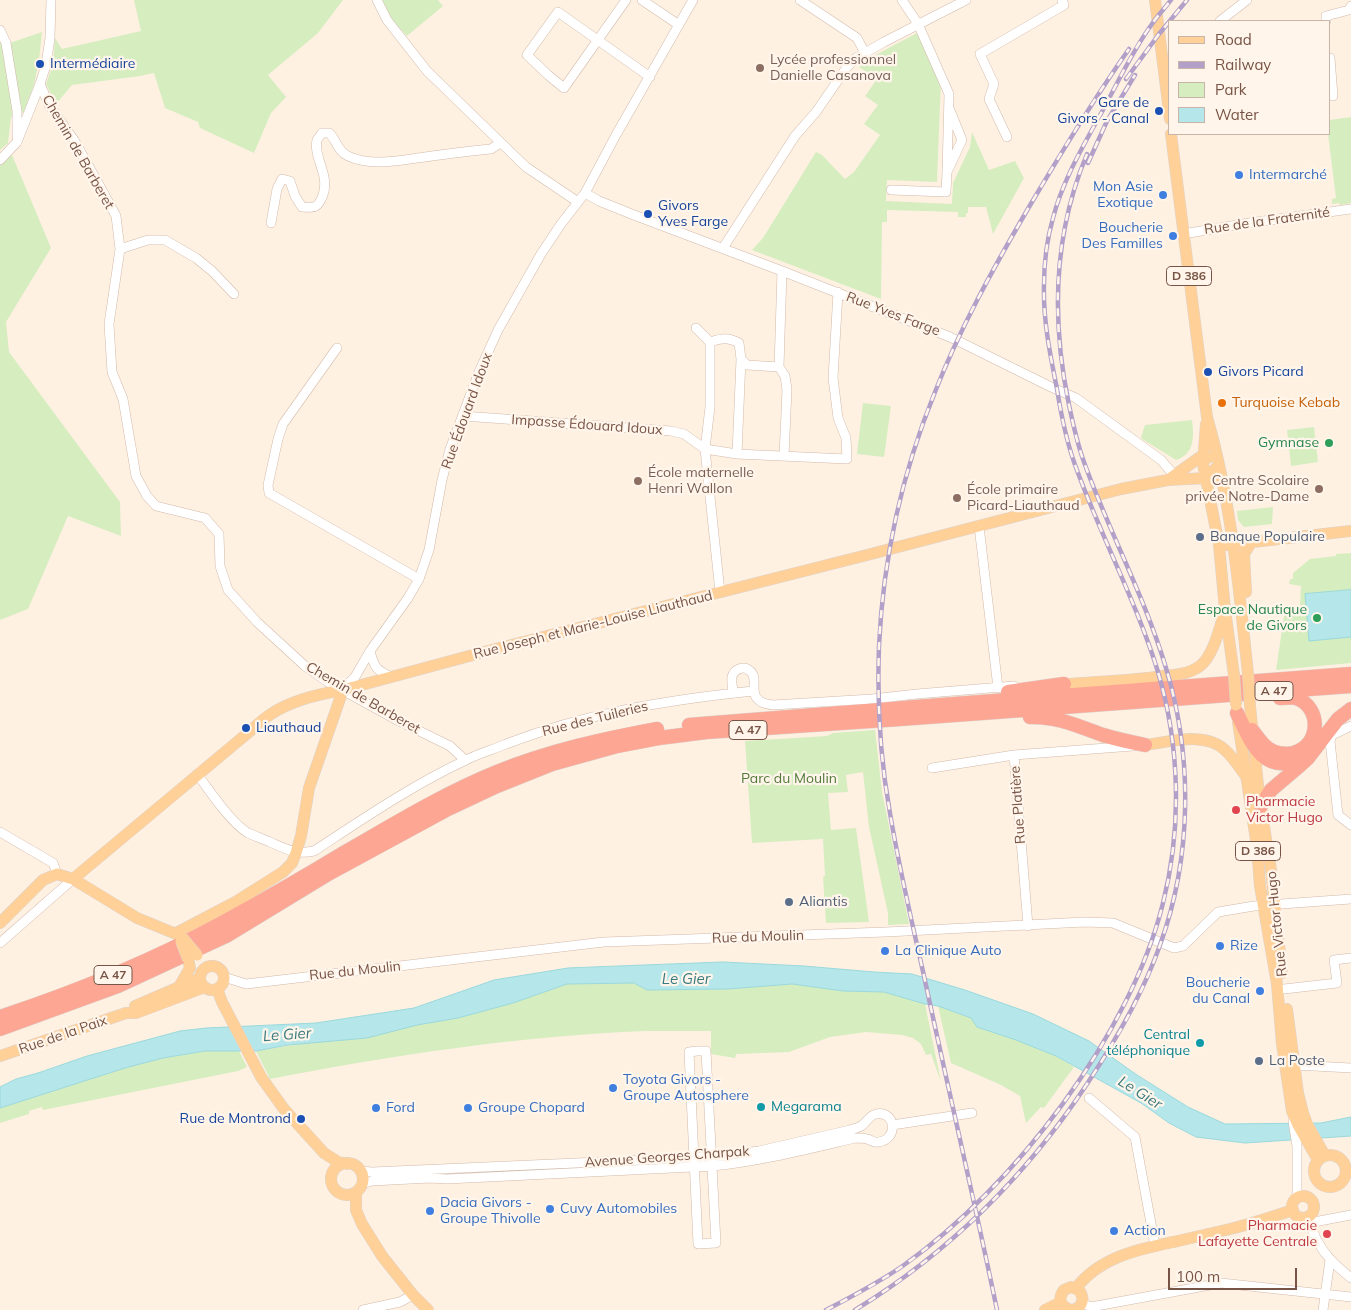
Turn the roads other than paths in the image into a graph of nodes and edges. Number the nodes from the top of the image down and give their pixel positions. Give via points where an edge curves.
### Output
1 (50, 0) edge
2 (378, 0) edge
3 (626, 0) edge
4 (642, 0) edge
5 (693, 0) edge
6 (800, 0) edge
7 (902, 0) edge
8 (966, 0) edge
9 (1062, 0) edge
10 (1155, 0) edge
11 (1247, 0) edge
12 (1351, 6) edge
13 (1221, 20) edge
14 (1326, 20) edge
15 (918, 24) junction
16 (679, 26) junction
17 (0, 30) edge
18 (598, 40) junction
19 (864, 52) junction
20 (1331, 68) edge
21 (1167, 70) edge
22 (650, 76) junction
23 (40, 84) junction
24 (1168, 86) edge
25 (1334, 96) dead end
26 (949, 108) junction
27 (1172, 135) edge
28 (1007, 137) dead end
29 (17, 142) junction
30 (500, 143) junction
31 (0, 160) edge
32 (947, 172) junction
33 (891, 190) dead end
34 (585, 193) junction
35 (578, 202) junction
36 (1351, 209) edge
37 (271, 223) dead end
38 (1184, 234) junction
39 (723, 248) junction
40 (120, 249) junction
41 (782, 271) junction
42 (838, 292) junction
43 (234, 294) dead end
44 (696, 328) dead end
45 (710, 342) junction
46 (337, 348) dead end
47 (741, 359) junction
48 (779, 367) junction
49 (463, 416) junction
50 (1207, 417) junction
51 (706, 449) junction
52 (736, 454) junction
53 (784, 456) junction
54 (1203, 456) junction
55 (1219, 465) junction
56 (1173, 478) junction
57 (1206, 478) junction
58 (979, 526) junction
59 (1351, 531) edge
60 (1252, 541) junction
61 (1233, 544) junction
62 (1219, 546) junction
63 (418, 579) junction
64 (720, 592) junction
65 (1225, 610) junction
66 (1243, 629) junction
67 (370, 651) junction
68 (1351, 674) edge
69 (391, 677) junction
70 (1064, 684) junction
71 (1351, 686) edge
72 (998, 688) junction
73 (343, 690) junction
74 (753, 691) junction
75 (733, 693) junction
76 (1198, 697) junction
77 (941, 705) junction
78 (1237, 709) junction
79 (1351, 709) edge
80 (900, 719) junction
81 (1351, 726) edge
82 (1252, 730) junction
83 (1145, 745) junction
84 (1253, 747) junction
85 (1014, 756) junction
86 (1308, 758) junction
87 (465, 760) junction
88 (932, 768) dead end
89 (197, 774) junction
90 (1246, 777) junction
91 (1261, 806) junction
92 (1351, 825) edge
93 (0, 832) edge
94 (296, 853) junction
95 (58, 874) junction
96 (73, 880) junction
97 (1351, 899) edge
98 (1269, 905) junction
99 (0, 923) edge
100 (1028, 926) junction
101 (179, 936) junction
102 (0, 943) edge
103 (194, 957) junction
104 (1351, 958) edge
105 (204, 978) junction
106 (224, 978) junction
107 (179, 987) junction
108 (217, 989) junction
109 (1284, 990) junction
110 (126, 1013) junction
111 (0, 1017) edge
112 (0, 1029) edge
113 (0, 1056) edge
114 (1290, 1064) junction
115 (1351, 1068) edge
116 (1089, 1098) dead end
117 (1292, 1111) junction
118 (972, 1113) dead end
119 (892, 1125) junction
120 (1313, 1144) junction
121 (324, 1153) junction
122 (1322, 1158) junction
123 (712, 1161) junction
124 (694, 1162) junction
125 (347, 1164) junction
126 (360, 1171) junction
127 (332, 1177) junction
128 (1348, 1181) edge
129 (1320, 1184) junction
130 (359, 1188) junction
131 (341, 1194) junction
132 (1296, 1198) junction
133 (1311, 1199) junction
134 (1292, 1210) junction
135 (1351, 1215) edge
136 (1309, 1220) junction
137 (362, 1224) junction
138 (1155, 1245) junction
139 (1330, 1260) junction
140 (1351, 1278) edge
141 (1076, 1288) junction
142 (1324, 1294) junction
143 (413, 1295) junction
144 (1351, 1297) edge
145 (1060, 1302) junction
146 (1076, 1308) edge
147 (362, 1310) edge
148 (428, 1310) edge
149 (1044, 1310) edge
150 (1323, 1310) edge

1 - 23 street via 50,38
2 - 30 street via 387,20 427,71
3 - 18 street
4 - 16 street
5 - 16 street, Rue Édouard Idoux
6 - 19 street via 857,38
7 - 15 street
8 - 15 street
9 - 28 street via 1064,5 980,54 994,84 989,99
10 - 21 main road
11 - 13 street
12 - 14 street via 1348,10 1326,16
15 - 19 street
15 - 26 street via 949,94
16 - 22 street, Rue Édouard Idoux
17 - 29 street via 6,42 17,111
18 - 18 street via 558,12 527,55 564,88
18 - 22 street
19 - 39 street via 847,67 796,135
20 - 25 street
21 - 24 main road
22 - 34 street, Rue Édouard Idoux
23 - 29 street
23 - 40 street, Chemin de Barberet via 49,105 74,140 116,216
26 - 32 street
26 - 32 street via 962,140
27 - 38 main road, D 386
29 - 31 street
30 - 35 street via 526,166
30 - 37 street via 491,148 381,162 347,156 339,150 334,137 329,133 322,134 318,139 318,153 325,189 320,204 313,208 302,207 290,181 282,179
32 - 33 street via 946,192
34 - 35 street, Rue Édouard Idoux
34 - 39 street, Rue Yves Farge
35 - 49 street, Rue Édouard Idoux via 542,254 498,330
36 - 38 street, Rue de la Fraternité
38 - 50 main road, D 386
39 - 41 street, Rue Yves Farge
40 - 43 street via 148,240 165,240 212,270
40 - 73 street, Chemin de Barberet via 109,324 112,372 123,399 136,476 156,506 205,518 218,534 220,566 228,590 305,666
41 - 42 street, Rue Yves Farge
41 - 48 street
42 - 53 street via 833,378 838,418 846,438 847,460
42 - 56 street, Rue Yves Farge via 950,337 1076,398 1160,460
44 - 45 street
45 - 47 street via 731,339 739,344
45 - 51 street
46 - 63 street via 284,424 268,484 269,492
47 - 48 street via 747,365
47 - 52 street
48 - 53 street via 785,376 787,390
49 - 51 street, Impasse Édouard Idoux via 670,431 684,434
49 - 63 street, Rue Édouard Idoux via 450,449 429,550
50 - 54 main road, D 386
50 - 55 main road, D 386
51 - 52 street
51 - 64 street
52 - 53 street
54 - 55 main road
54 - 56 main road, Rue Joseph et Marie-Louise Liauthaud
54 - 57 main road, D 386
55 - 57 main road
55 - 61 main road, D 386
56 - 57 main road, Rue Joseph et Marie-Louise Liauthaud
56 - 58 main road, Rue Joseph et Marie-Louise Liauthaud
57 - 62 main road, D 386
58 - 64 main road, Rue Joseph et Marie-Louise Liauthaud
58 - 72 street
59 - 60 main road
60 - 61 main road
60 - 66 main road via 1244,554 1246,596
61 - 62 main road
61 - 66 main road, D 386
62 - 65 main road, D 386
63 - 67 street, Rue Édouard Idoux
64 - 69 main road, Rue Joseph et Marie-Louise Liauthaud
65 - 70 main road via 1206,660 1186,673 1137,680
65 - 78 main road, Rue Victor Hugo / D 386, bridge
66 - 82 main road, Rue Victor Hugo / D 386, bridge
67 - 69 street via 374,665
67 - 73 street, Rue Édouard Idoux
68 - 77 highway, A 47
69 - 73 main road, Rue Joseph et Marie-Louise Liauthaud
70 - 72 street
70 - 77 highway via 960,698
71 - 76 highway, A 47
72 - 74 street via 773,705 764,704
73 - 87 street, Chemin de Barberet via 450,746
73 - 89 main road, Rue Joseph et Marie-Louise Liauthaud via 294,702 272,714
73 - 94 main road via 309,788
74 - 75 street, Rue des Tuileries
74 - 75 street via 754,676 743,668 736,670 732,677
75 - 87 street, Rue des Tuileries via 618,710 577,720
76 - 80 highway, A 47
76 - 82 highway via 1226,702 1294,698 1304,702 1315,722 1308,746 1286,754 1264,746
77 - 111 highway, A 47 via 678,726 615,737 537,758 450,794 192,939 90,985
78 - 84 highway
78 - 90 main road, Rue Victor Hugo / D 386
79 - 86 highway via 1338,719
80 - 83 highway via 1044,717
80 - 112 highway, A 47 via 706,732 617,746 552,764 446,810 328,874 226,936 118,986
81 - 92 street via 1332,735 1330,741 1338,815
82 - 84 main road, Rue Victor Hugo / D 386
83 - 85 street, Rue Platière
83 - 90 main road via 1193,739 1210,741 1225,749
84 - 86 highway via 1266,759 1280,764
84 - 91 main road, Rue Victor Hugo / D 386
85 - 88 street
85 - 100 street, Rue Platière
86 - 91 highway via 1271,790
87 - 94 street, Rue des Tuileries via 419,783 314,851
89 - 94 street via 233,820 247,832
89 - 96 main road, Rue Joseph et Marie-Louise Liauthaud
90 - 98 main road, Rue Victor Hugo / D 386 via 1258,847 1260,886
91 - 98 main road, Rue Victor Hugo / D 386 via 1271,870
93 - 95 street via 53,863
94 - 101 main road via 292,864 283,872
95 - 96 main road
95 - 99 main road via 43,880
96 - 101 main road via 137,918
96 - 102 street
97 - 98 street, Rue du Moulin
98 - 100 street, Rue du Moulin via 1218,912 1183,946 1174,948 1113,923
98 - 109 main road, Rue Victor Hugo / D 386
98 - 114 main road, Rue Victor Hugo / D 386
100 - 106 street, Rue du Moulin via 604,942 246,984
101 - 103 main road, bridge
103 - 105 main road
103 - 107 main road
104 - 109 street via 1334,960 1337,983
105 - 106 main road via 214,966 222,971
105 - 107 main road, Rue de la Paix
105 - 108 main road via 211,990
105 - 110 main road, Rue de la Paix via 136,1013
106 - 108 main road
107 - 110 main road, Rue de la Paix via 133,1006
108 - 121 main road via 260,1077
109 - 114 main road, Rue Victor Hugo / D 386
110 - 113 main road, Rue de la Paix
114 - 115 street
114 - 117 main road, Rue Victor Hugo / D 386
114 - 120 main road, Rue Victor Hugo / D 386
116 - 138 street via 1135,1137
117 - 120 main road, Rue Victor Hugo / D 386
117 - 132 street, Rue Victor Hugo via 1297,1146
118 - 119 street
119 - 123 street, Avenue Georges Charpak via 889,1117 874,1114 862,1126 850,1130
119 - 123 street, Avenue Georges Charpak via 889,1138 882,1142 855,1138 735,1164
120 - 122 main road, Rue Victor Hugo / D 386
121 - 125 main road
121 - 127 main road
122 - 128 main road via 1330,1155 1340,1158 1346,1166
122 - 129 main road via 1314,1172
123 - 124 street, Avenue Georges Charpak
123 - 124 street via 716,1243 707,1244 698,1244
123 - 124 street via 706,1051 689,1052
124 - 126 street, Avenue Georges Charpak
124 - 130 street, Avenue Georges Charpak via 475,1178 372,1181
125 - 126 main road
125 - 127 main road via 337,1168
126 - 130 main road via 363,1180
127 - 131 main road via 333,1187
128 - 129 main road via 1331,1188
129 - 133 main road
130 - 131 main road via 352,1194
130 - 137 main road via 356,1210
131 - 137 main road via 347,1199 354,1217
132 - 133 main road via 1304,1195
132 - 134 main road
133 - 136 main road via 1314,1211
134 - 136 main road
134 - 138 main road via 1260,1221
135 - 136 street
136 - 139 street via 1315,1237
137 - 143 main road
138 - 141 main road via 1112,1259 1090,1273
139 - 140 street
139 - 142 street
141 - 145 main road via 1064,1290
141 - 146 main road via 1083,1298
142 - 144 street
142 - 146 street via 1221,1283
142 - 150 street
143 - 147 street via 400,1302
143 - 148 main road
145 - 146 main road via 1065,1308
145 - 149 main road

